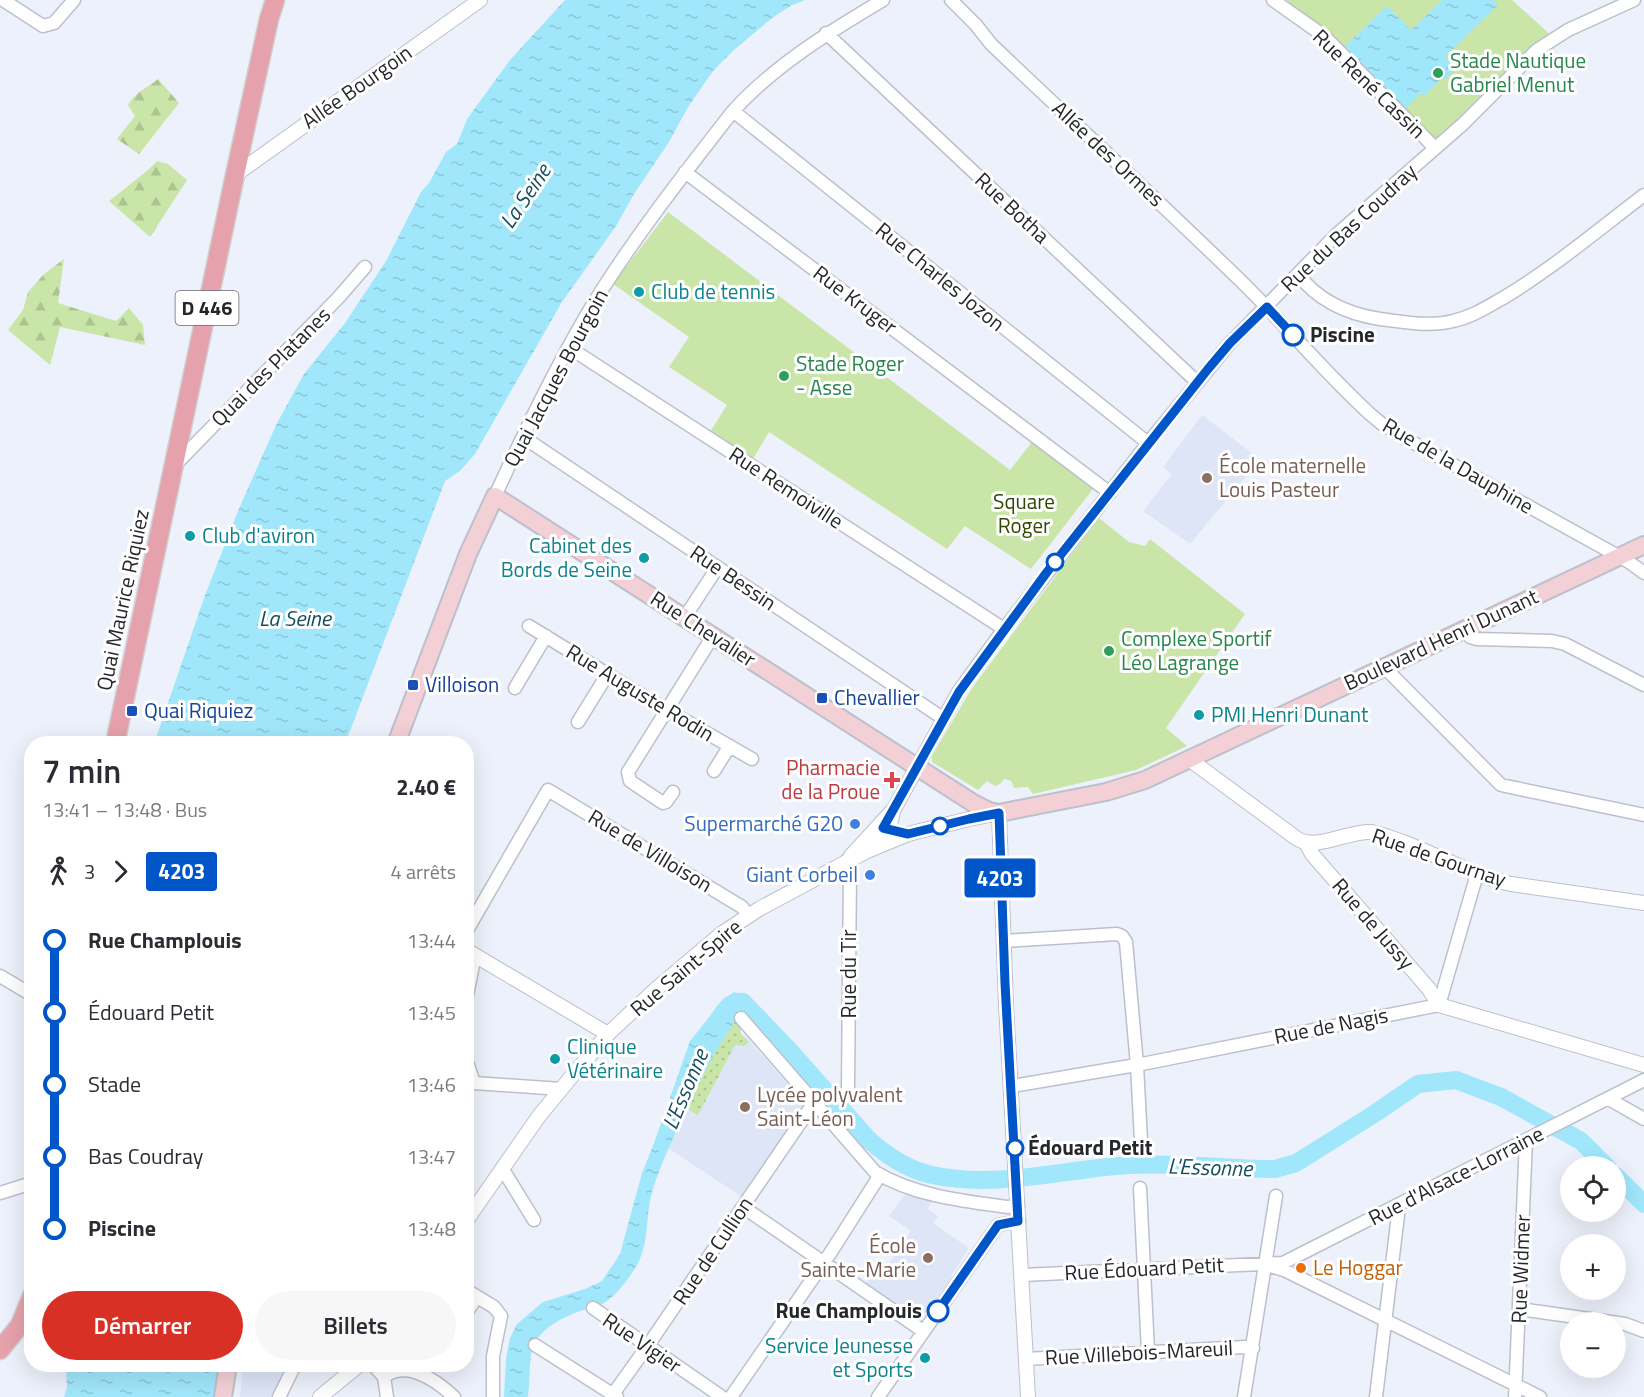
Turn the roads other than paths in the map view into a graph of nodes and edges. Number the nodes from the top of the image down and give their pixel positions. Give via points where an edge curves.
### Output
1 (3, 0) edge
2 (74, 0) edge
3 (275, 0) edge
4 (480, 0) edge
5 (883, 0) edge
6 (951, 0) edge
7 (1273, 0) edge
8 (1634, 0) edge
9 (826, 33) junction
10 (733, 111) junction
11 (1435, 148) junction
12 (685, 172) junction
13 (234, 175) junction
14 (1644, 195) edge
15 (364, 267) dead end
16 (1298, 274) junction
17 (1267, 307) junction
18 (567, 349) junction
19 (1197, 382) junction
20 (523, 436) junction
21 (1148, 443) junction
22 (174, 465) junction
23 (1110, 493) junction
24 (495, 496) junction
25 (1644, 545) edge
26 (1618, 557) junction
27 (717, 568) junction
28 (1644, 573) edge
29 (685, 617) junction
30 (529, 626) dead end
31 (1004, 629) junction
32 (1466, 630) junction
33 (546, 636) junction
34 (713, 636) junction
35 (1387, 666) junction
36 (607, 675) junction
37 (1644, 685) edge
38 (515, 688) dead end
39 (666, 710) junction
40 (944, 719) junction
41 (578, 722) dead end
42 (117, 736) edge
43 (399, 736) edge
44 (729, 747) junction
45 (752, 759) dead end
46 (1189, 759) junction
47 (914, 765) junction
48 (714, 771) dead end
49 (673, 792) dead end
50 (894, 809) junction
51 (974, 812) junction
52 (999, 813) junction
53 (1644, 815) edge
54 (889, 829) junction
55 (908, 834) junction
56 (1306, 843) junction
57 (867, 851) junction
58 (847, 860) junction
59 (1477, 874) junction
60 (1644, 903) edge
61 (749, 916) junction
62 (474, 918) edge
63 (1004, 940) junction
64 (474, 954) edge
65 (0, 976) edge
66 (24, 990) edge
67 (1439, 1005) junction
68 (741, 1018) dead end
69 (608, 1034) junction
70 (1137, 1065) junction
71 (1644, 1065) edge
72 (1644, 1080) edge
73 (474, 1084) edge
74 (1012, 1086) junction
75 (848, 1088) dead end
76 (561, 1089) junction
77 (1609, 1100) junction
78 (813, 1104) junction
79 (1644, 1119) edge
80 (1527, 1140) junction
81 (1141, 1141) dead end
82 (502, 1168) junction
83 (880, 1175) junction
84 (24, 1186) edge
85 (1140, 1188) dead end
86 (0, 1193) edge
87 (1276, 1196) dead end
88 (743, 1207) junction
89 (1015, 1207) junction
90 (1395, 1207) junction
91 (474, 1209) edge
92 (534, 1220) dead end
93 (824, 1263) junction
94 (1266, 1265) junction
95 (1145, 1269) junction
96 (1022, 1275) junction
97 (474, 1295) edge
98 (593, 1308) dead end
99 (1520, 1309) junction
100 (24, 1315) edge
101 (1385, 1321) junction
102 (923, 1331) junction
103 (1644, 1331) edge
104 (535, 1345) dead end
105 (648, 1346) junction
106 (1253, 1348) junction
107 (0, 1350) edge
108 (1148, 1352) junction
109 (1026, 1359) junction
110 (227, 1372) edge
111 (234, 1372) edge
112 (292, 1372) edge
113 (350, 1372) edge
114 (379, 1372) edge
115 (399, 1372) edge
116 (431, 1372) edge
117 (384, 1377) junction
118 (1516, 1391) edge
119 (613, 1396) edge
120 (223, 1397) edge
121 (231, 1397) edge
122 (279, 1397) edge
123 (320, 1397) edge
124 (387, 1397) edge
125 (454, 1397) edge
126 (493, 1397) edge
127 (722, 1397) edge
128 (731, 1397) edge
129 (878, 1397) edge
130 (1028, 1397) edge
131 (1244, 1397) edge
132 (1376, 1397) edge
133 (1540, 1397) edge

1 - 2 street via 43,26 54,23
3 - 13 main road, D 446
4 - 13 street, Allée Bourgoin
5 - 9 street, Quai Jacques Bourgoin
6 - 17 street, Allée des Ormes via 1000,52
7 - 11 street, Rue René Cassin via 1324,36
8 - 11 street, Rue du Bas Coudray via 1546,43
9 - 10 street, Quai Jacques Bourgoin
9 - 19 street, Rue Botha
10 - 12 street, Quai Jacques Bourgoin
10 - 21 street, Rue Charles Jozon
11 - 16 street, Rue du Bas Coudray
12 - 18 street, Quai Jacques Bourgoin via 610,277
12 - 23 street, Rue Kruger
13 - 22 main road, D 446
14 - 16 street via 1516,290 1474,315 1453,322 1435,324 1362,316 1327,301
15 - 22 street, Quai des Platanes
16 - 17 street, Rue du Bas Coudray
17 - 19 street, Rue du Bas Coudray
17 - 26 street, Rue de la Dauphine via 1382,424
18 - 20 street, Quai Jacques Bourgoin
18 - 31 street, Rue Remoiville
19 - 21 street, Rue du Bas Coudray
20 - 24 street, Quai Jacques Bourgoin
20 - 27 street, Rue Bessin
21 - 23 street, Rue du Bas Coudray
22 - 42 main road, Quai Maurice Riquiez / D 446
23 - 31 street, Rue du Bas Coudray
24 - 29 main road, Rue Chevalier
24 - 43 main road, Quai Jacques Bourgoin via 468,554
25 - 26 main road, Boulevard Henri Dunant
26 - 28 street, Rue de la Dauphine
26 - 32 main road, Boulevard Henri Dunant
27 - 29 street
27 - 40 street, Rue Bessin
29 - 34 main road, Rue Chevalier
30 - 33 street, Rue Auguste Rodin
31 - 40 street, Rue du Bas Coudray
32 - 35 main road, Boulevard Henri Dunant
32 - 37 street via 1477,639 1565,644
33 - 36 street, Rue Auguste Rodin
33 - 38 street
34 - 39 street
34 - 47 main road, Rue Chevalier
35 - 46 main road, Boulevard Henri Dunant
35 - 53 street via 1501,785
36 - 39 street, Rue Auguste Rodin
36 - 41 street
39 - 44 street, Rue Auguste Rodin
39 - 49 street via 628,772 630,781 663,802
40 - 47 street, Rue du Bas Coudray
44 - 45 street, Rue Auguste Rodin
44 - 48 street
46 - 52 main road, Boulevard Henri Dunant via 1126,787
46 - 56 street
47 - 50 street, Rue Saint-Spire
47 - 51 main road, Rue Chevalier
50 - 54 street via 883,828
50 - 58 street, Rue Saint-Spire
51 - 52 main road, Rue Chevalier
51 - 55 street, Rue Saint-Spire
52 - 63 street
54 - 55 street
54 - 57 street
55 - 57 street, Rue Saint-Spire
56 - 59 street, Rue de Gournay via 1376,833
56 - 67 street, Rue de Jussy
57 - 58 street, Rue Saint-Spire
58 - 61 street, Rue Saint-Spire
58 - 75 street, Rue du Tir
59 - 60 street, Rue de Gournay via 1511,884
59 - 67 street
61 - 62 street, Rue de Villoison via 742,907 548,790
61 - 69 street, Rue Saint-Spire via 688,961
63 - 70 street via 1122,936
63 - 74 street
64 - 69 street
65 - 66 street
67 - 70 street, Rue de Nagis
67 - 71 street, Rue de Nagis
68 - 78 street
69 - 76 street, Rue Saint-Spire
70 - 74 street, Rue de Nagis
70 - 81 street
72 - 77 street, Rue d'Alsace-Lorraine
73 - 76 street
74 - 89 street
76 - 82 street, Rue Saint-Spire
77 - 79 street
77 - 80 street, Rue d'Alsace-Lorraine
78 - 83 street
78 - 88 street, Rue de Cullion
80 - 90 street, Rue d'Alsace-Lorraine
80 - 99 street, Rue Widmer
82 - 91 street, Rue Saint-Spire
82 - 92 street
83 - 89 street via 939,1196
83 - 93 street
84 - 86 street
85 - 95 street
87 - 94 street
88 - 93 street
88 - 105 street, Rue de Cullion
89 - 96 street
89 - 102 street
90 - 94 street, Rue d'Alsace-Lorraine via 1292,1260
90 - 101 street via 1398,1215
93 - 102 street
93 - 128 street
94 - 95 street, Rue Édouard Petit
94 - 101 street via 1284,1270
94 - 106 street
95 - 96 street, Rue Édouard Petit
95 - 108 street
96 - 109 street
97 - 126 street via 501,1316 493,1356
98 - 105 street, Rue Vigier
99 - 103 street via 1625,1324
99 - 118 street, Rue Widmer
100 - 107 main road
101 - 118 street
101 - 132 street
102 - 129 street
104 - 119 street
105 - 119 street, Rue de Cullion
105 - 127 street, Rue Vigier
106 - 108 street, Rue Villebois-Mareuil
106 - 131 street
108 - 109 street, Rue Villebois-Mareuil
109 - 130 street
110 - 120 main road
111 - 121 main road
112 - 122 street
113 - 123 street
114 - 117 street
115 - 117 street
116 - 125 street
117 - 124 street
118 - 133 street

